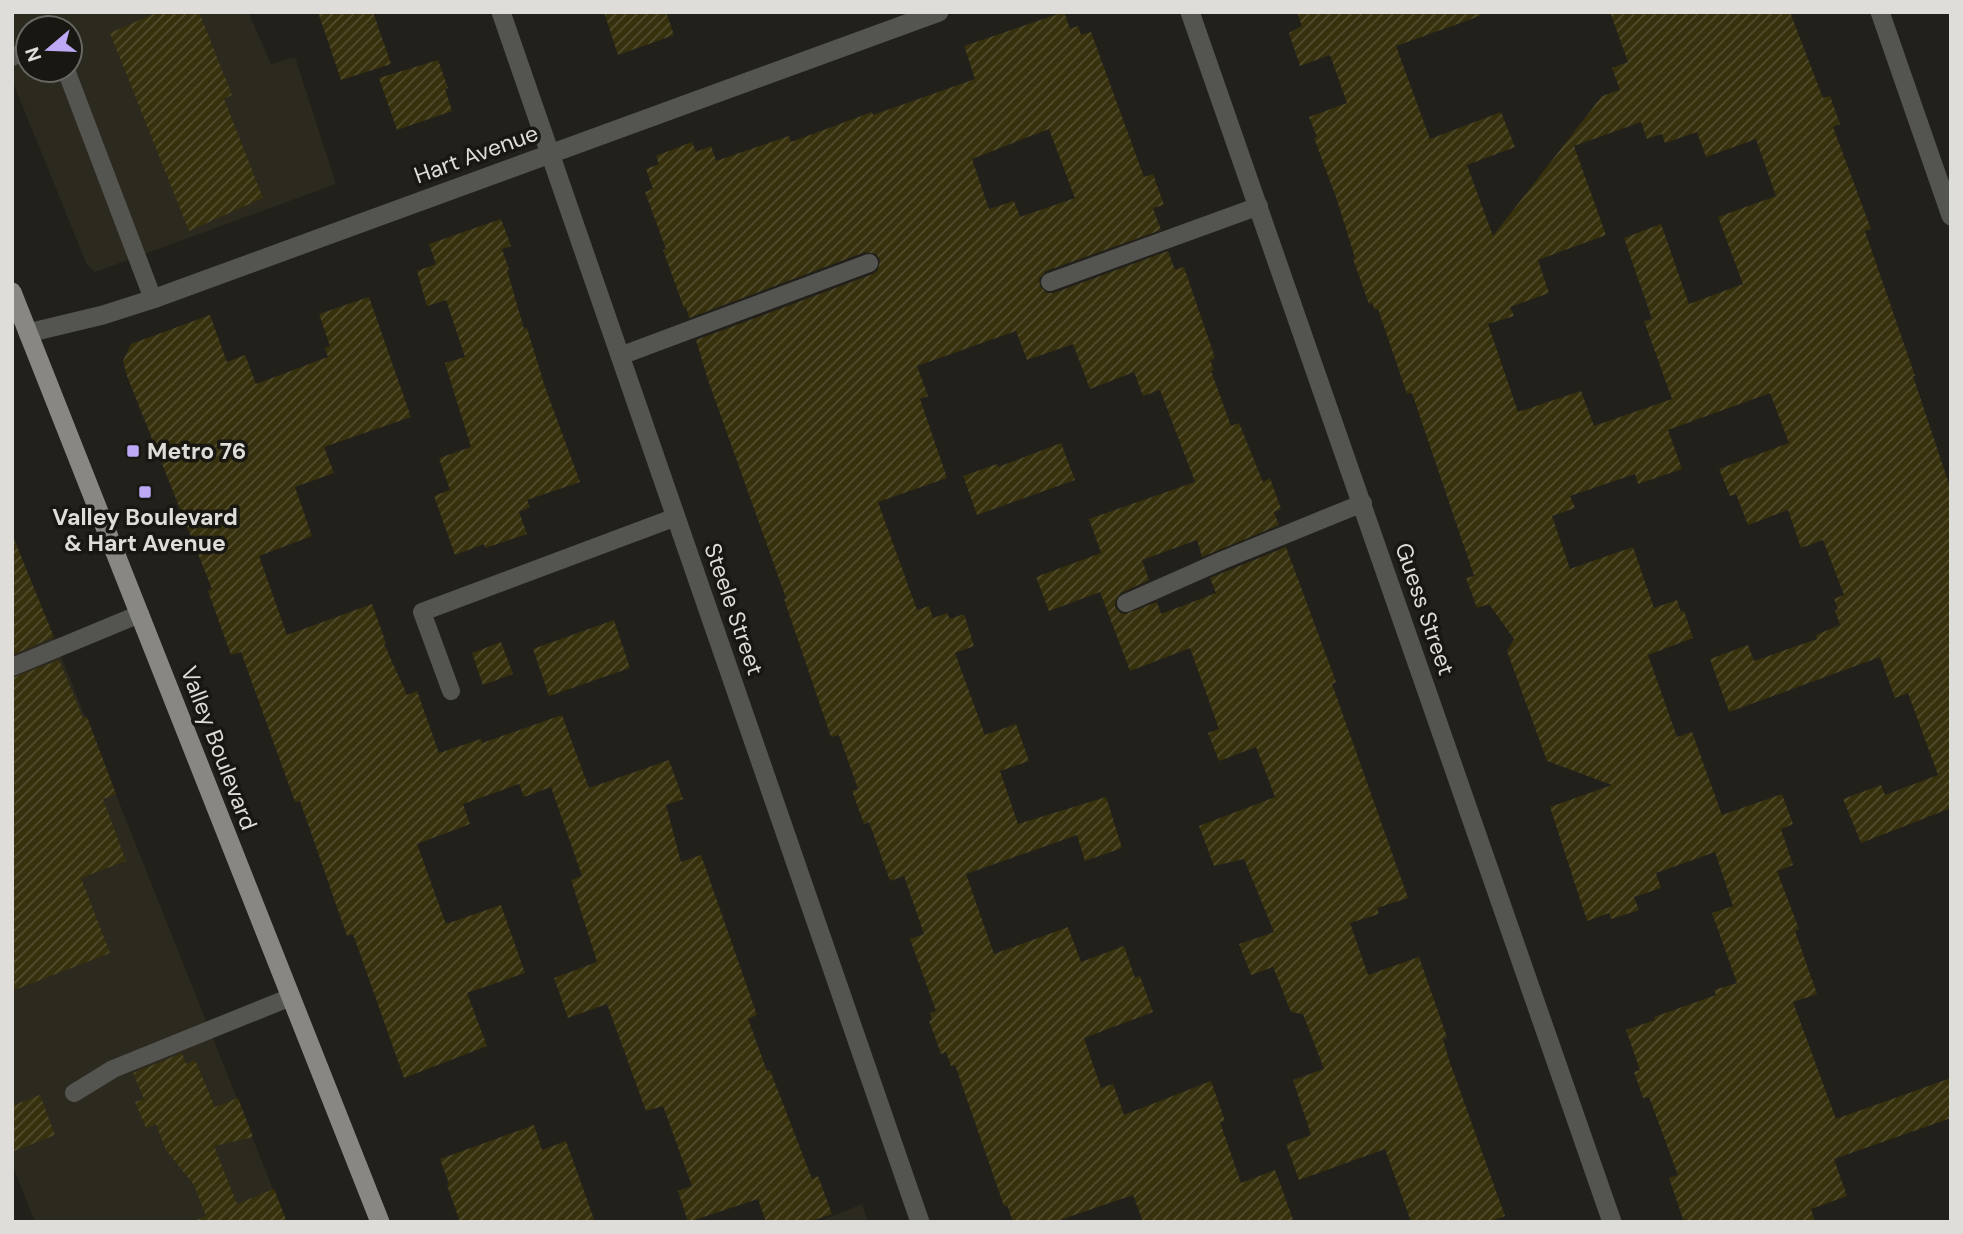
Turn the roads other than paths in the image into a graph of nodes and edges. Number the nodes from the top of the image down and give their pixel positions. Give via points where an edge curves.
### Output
1 (501, 12) edge
2 (939, 12) edge
3 (1190, 12) edge
4 (1880, 12) edge
5 (71, 84) edge
6 (550, 153) junction
7 (1259, 206) junction
8 (1951, 216) edge
9 (869, 263) dead end
10 (1050, 282) dead end
11 (12, 292) edge
12 (153, 299) junction
13 (20, 335) edge
14 (620, 356) junction
15 (1363, 503) junction
16 (676, 517) junction
17 (1126, 603) dead end
18 (140, 614) junction
19 (12, 667) edge
20 (451, 691) dead end
21 (291, 997) junction
22 (74, 1093) dead end
23 (380, 1222) edge
24 (920, 1222) edge
25 (1612, 1222) edge

1 - 6 street, Steele Street
2 - 6 street, Hart Avenue
3 - 7 street, Guess Street
4 - 8 street
5 - 12 lane
6 - 12 street, Hart Avenue
6 - 14 street, Steele Street
7 - 10 lane
7 - 15 street, Guess Street
9 - 14 lane
11 - 13 main road, Valley Boulevard
12 - 13 street, Hart Avenue
13 - 18 main road, Valley Boulevard
14 - 16 street, Steele Street
15 - 17 lane
15 - 25 street, Guess Street
16 - 20 lane via 422,612
16 - 24 street, Steele Street
18 - 19 lane
18 - 21 main road, Valley Boulevard
21 - 22 lane via 113,1069
21 - 23 main road, Valley Boulevard

